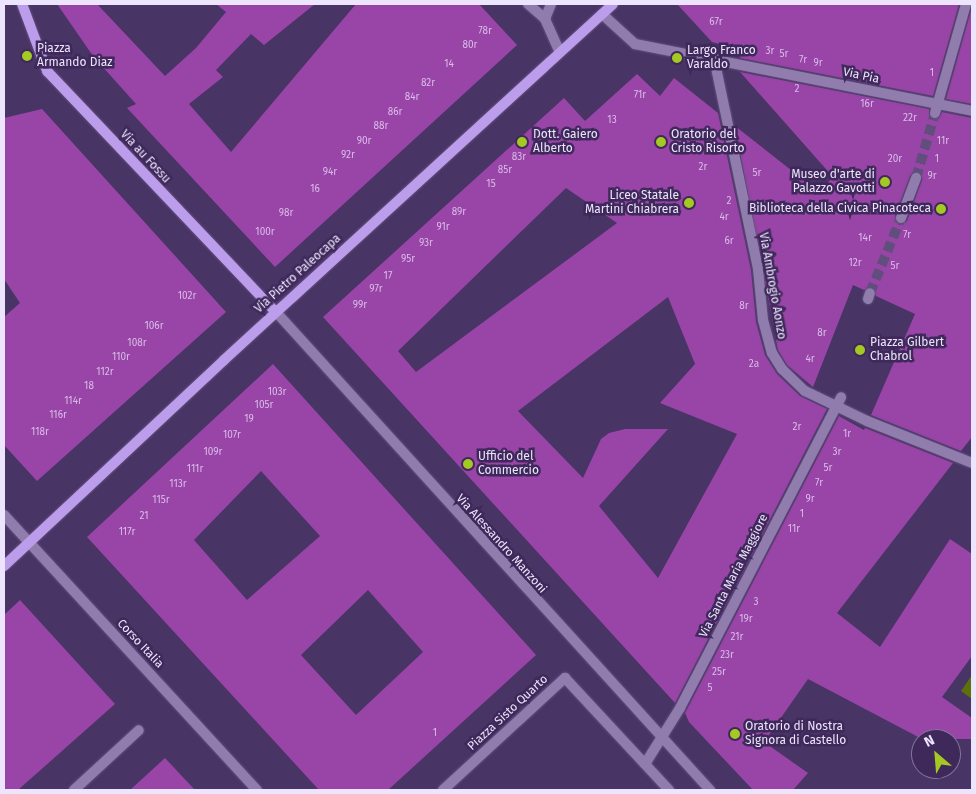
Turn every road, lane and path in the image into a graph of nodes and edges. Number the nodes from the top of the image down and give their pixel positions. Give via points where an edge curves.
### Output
1 (22, 4) edge
2 (528, 4) edge
3 (551, 4) edge
4 (613, 4) edge
5 (966, 4) edge
6 (602, 14) junction
7 (545, 19) junction
8 (560, 52) junction
9 (714, 58) junction
10 (938, 103) junction
11 (972, 111) edge
12 (935, 113) tunnel mouth
13 (916, 178) tunnel mouth
14 (901, 218) tunnel mouth
15 (276, 312) junction
16 (838, 401) junction
17 (972, 463) edge
18 (4, 515) edge
19 (28, 543) junction
20 (4, 566) edge
21 (139, 730) dead end
22 (662, 737) junction
23 (645, 764) junction
24 (74, 790) edge
25 (257, 790) edge
26 (443, 790) edge
27 (669, 790) edge
28 (710, 790) edge

1 - 15 street, Via au Fossu via 47,71
2 - 7 street
3 - 7 street
4 - 6 street, Via Pietro Paleocapa
5 - 10 street
6 - 8 street, Via Pietro Paleocapa
6 - 9 street via 635,44
7 - 8 street
8 - 15 street, Via Pietro Paleocapa
9 - 10 street, Via Pia
9 - 16 street, Via Ambrogio Aonzo via 772,353 790,380
10 - 11 street, Via Pia
10 - 12 street
13 - 14 street
15 - 19 street, Via Pietro Paleocapa
15 - 22 street, Via Alessandro Manzoni
16 - 17 street, Via Ambrogio Aonzo
16 - 22 street, Via Santa Maria Maggiore
18 - 19 street, Corso Italia
19 - 20 street, Via Pietro Paleocapa
19 - 25 street, Corso Italia
21 - 24 street
22 - 23 street, Via Santa Maria Maggiore
22 - 28 street, Via Alessandro Manzoni
23 - 26 street, Piazza Sisto Quarto via 565,678
23 - 27 street, Piazza Sisto Quarto

